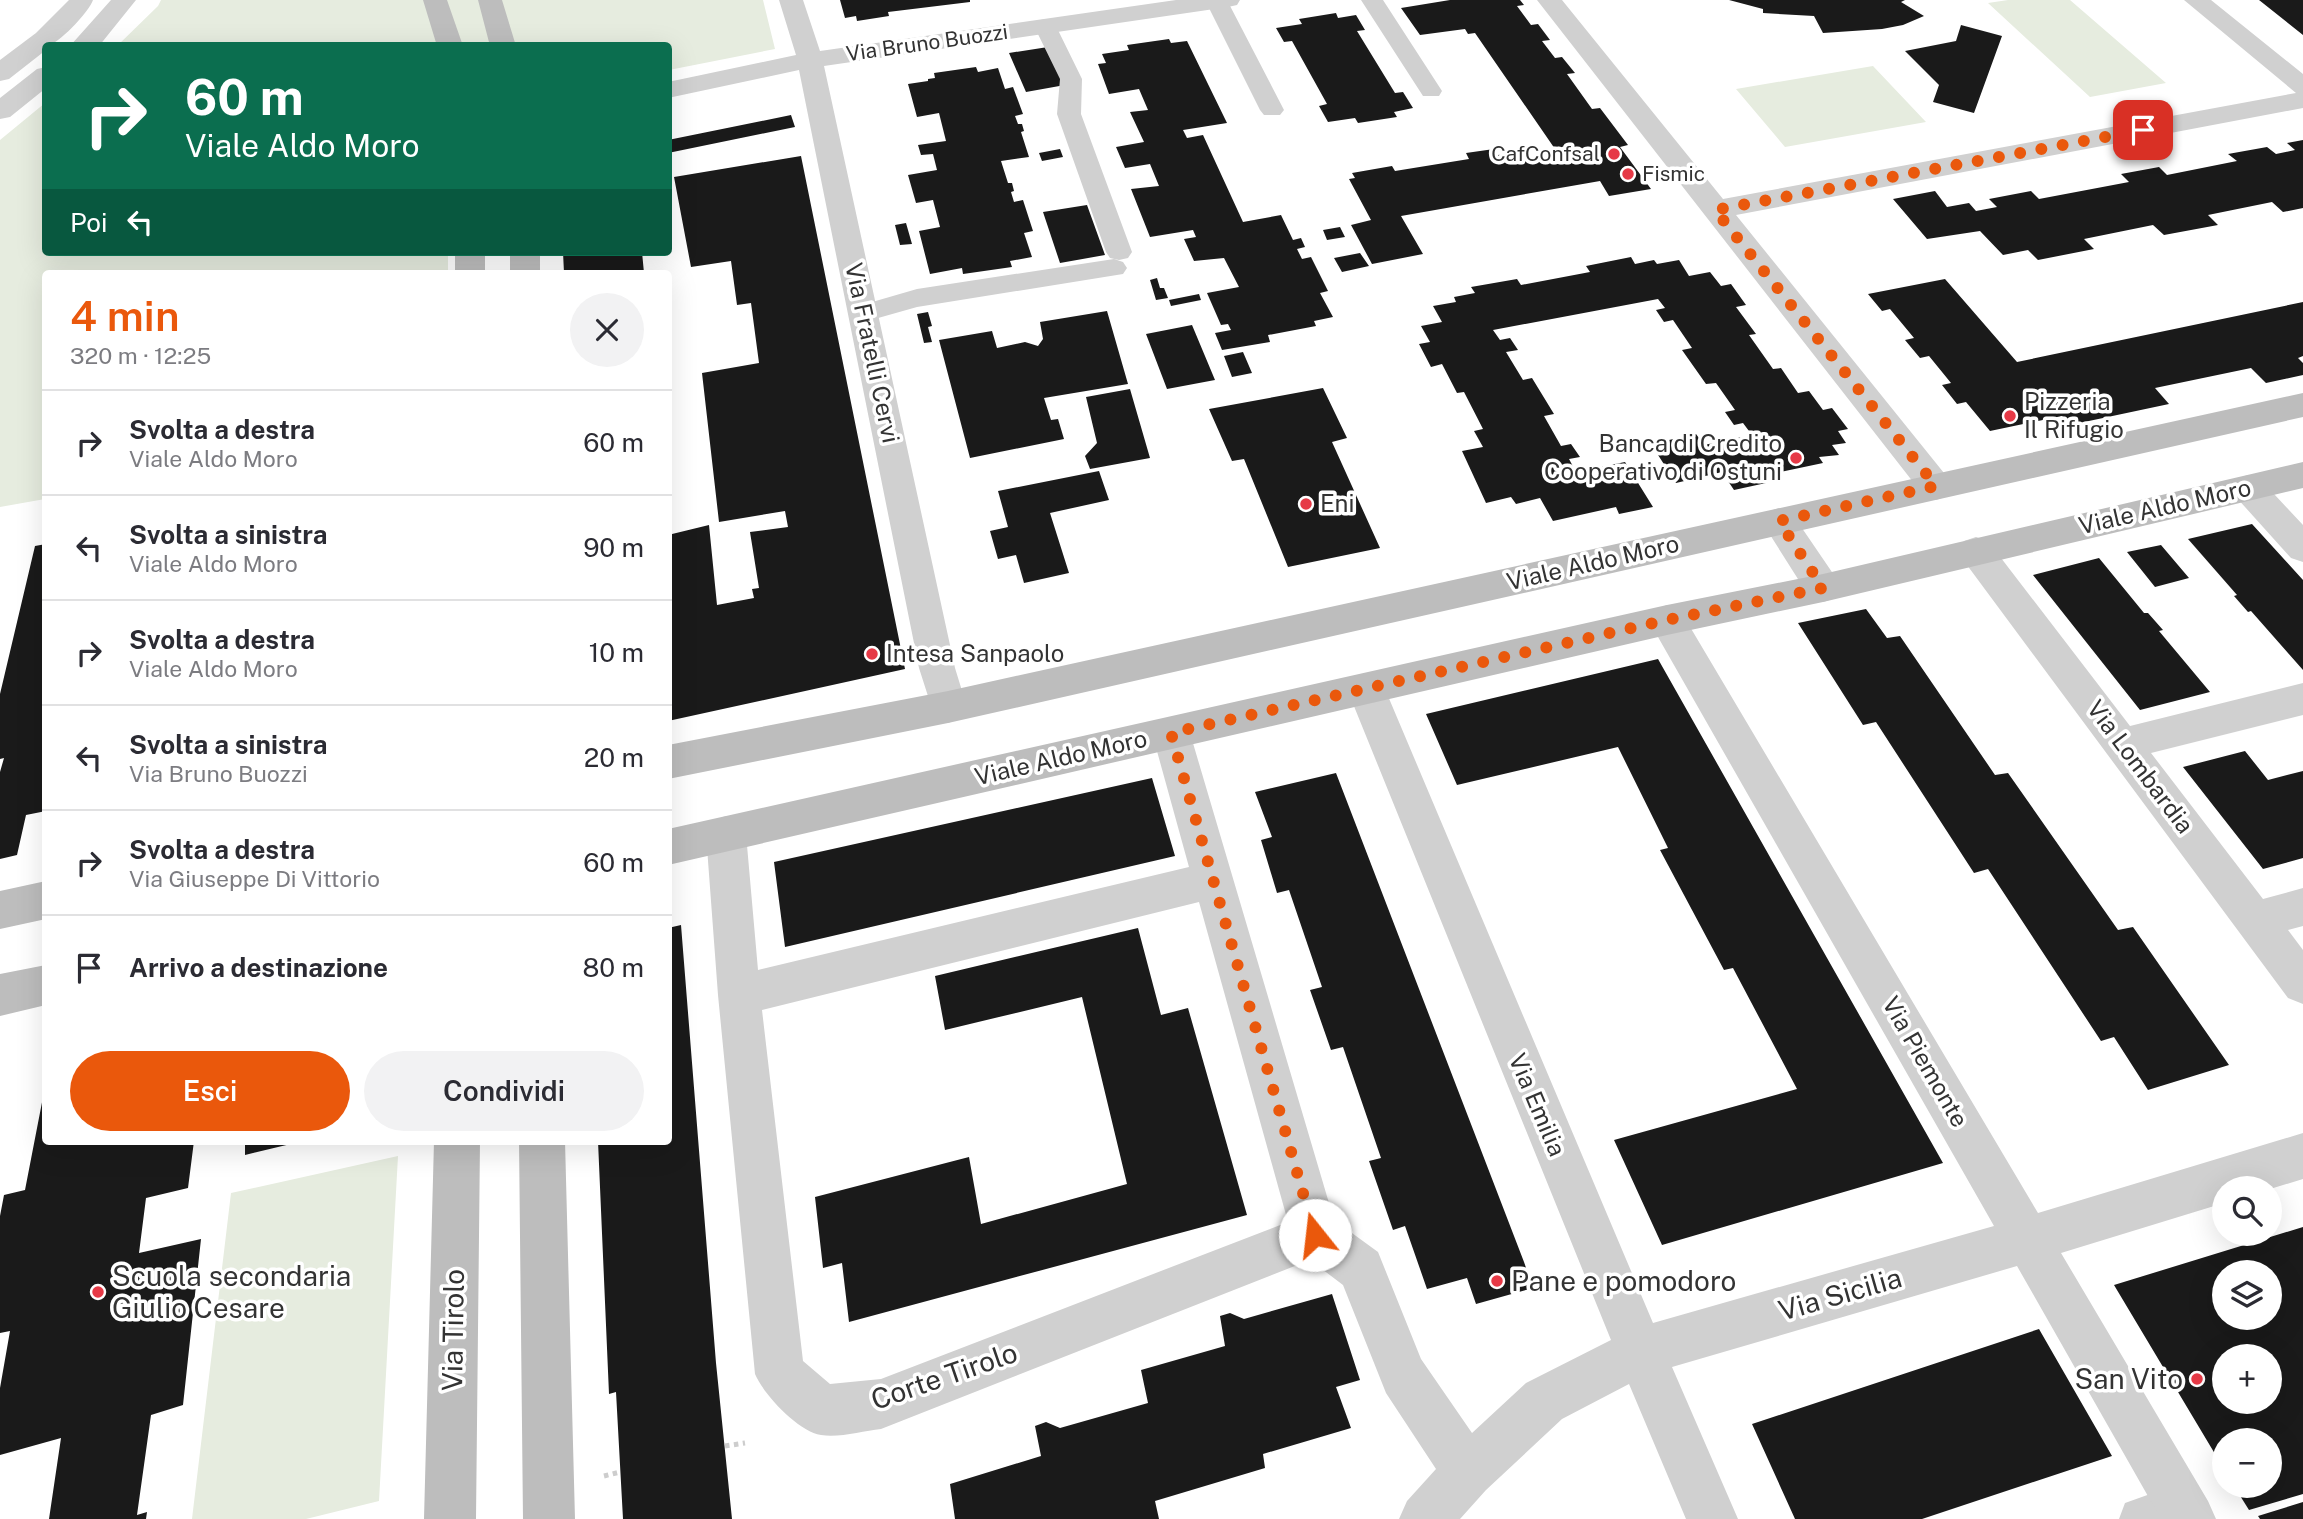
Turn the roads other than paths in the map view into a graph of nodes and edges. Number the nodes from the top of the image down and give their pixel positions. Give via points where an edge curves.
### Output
1 (81, 0) edge
2 (124, 0) edge
3 (791, 0) edge
4 (1372, 0) edge
5 (1549, 0) edge
6 (2196, 0) edge
7 (1223, 1) edge
8 (492, 4) edge
9 (439, 10) edge
10 (1045, 26) junction
11 (88, 42) edge
12 (449, 42) edge
13 (502, 42) edge
14 (810, 60) junction
15 (0, 73) edge
16 (42, 78) edge
17 (2303, 87) edge
18 (672, 89) edge
19 (1431, 91) dead end
20 (2303, 100) edge
21 (1272, 110) dead end
22 (0, 111) edge
23 (1715, 210) junction
24 (864, 313) junction
25 (2303, 405) edge
26 (2303, 475) edge
27 (1936, 486) junction
28 (2248, 488) junction
29 (1779, 521) junction
30 (2303, 548) edge
31 (1976, 551) junction
32 (1823, 588) junction
33 (1667, 620) junction
34 (1366, 689) junction
35 (2303, 699) edge
36 (948, 707) junction
37 (1171, 733) junction
38 (2122, 744) junction
39 (672, 761) edge
40 (726, 834) junction
41 (672, 846) edge
42 (1211, 880) junction
43 (42, 901) edge
44 (2303, 907) edge
45 (0, 910) edge
46 (2255, 920) junction
47 (2303, 984) edge
48 (42, 986) edge
49 (0, 995) edge
50 (738, 995) junction
51 (457, 1145) edge
52 (542, 1145) edge
53 (2303, 1156) edge
54 (1315, 1235) junction
55 (2028, 1240) junction
56 (1642, 1351) junction
57 (1468, 1472) junction
58 (2171, 1514) edge
59 (450, 1519) edge
60 (549, 1519) edge
61 (1425, 1519) edge
62 (1712, 1519) edge

1 - 15 street via 45,38
2 - 11 street
3 - 14 street, Via Fratelli Cervi
4 - 19 lane
5 - 23 street
6 - 17 street
7 - 10 street, Via Bruno Buozzi
7 - 21 lane, Via Bruno Buozzi
8 - 13 street
9 - 12 street
10 - 14 street, Via Bruno Buozzi
10 - 24 lane via 1072,79 1069,114 1116,260 917,298
14 - 18 street, Via Bruno Buozzi
14 - 24 street, Via Fratelli Cervi
16 - 22 street
20 - 23 street
23 - 27 street
24 - 36 street, Via Fratelli Cervi
25 - 27 street, Viale Aldo Moro
26 - 28 street, Viale Aldo Moro
27 - 29 street, Viale Aldo Moro
28 - 30 street
28 - 31 street, Viale Aldo Moro
29 - 32 street
29 - 36 street, Viale Aldo Moro
31 - 32 street, Viale Aldo Moro
31 - 38 street, Via Lombardia
32 - 33 street, Viale Aldo Moro
33 - 34 street, Viale Aldo Moro
33 - 55 street, Via Piemonte
34 - 37 street, Viale Aldo Moro
34 - 56 street, Via Emilia
35 - 38 street
36 - 39 street, Viale Aldo Moro
37 - 40 street, Viale Aldo Moro
37 - 42 street
38 - 46 street, Via Lombardia
40 - 41 street, Viale Aldo Moro
40 - 50 street, Corte Tirolo
42 - 50 street
42 - 54 street
43 - 45 street
44 - 46 street
46 - 47 street, Via Lombardia
48 - 49 street
50 - 54 street, Corte Tirolo via 780,1374 822,1410 881,1404
51 - 59 street, Via Tirolo
52 - 60 street
53 - 55 street, Via Sicilia
54 - 57 street via 1361,1269 1403,1376
55 - 56 street, Via Sicilia
55 - 58 street, Via Piemonte
56 - 57 street, Via Sicilia via 1544,1401
56 - 62 street, Via Emilia
57 - 61 street, Via Sicilia

